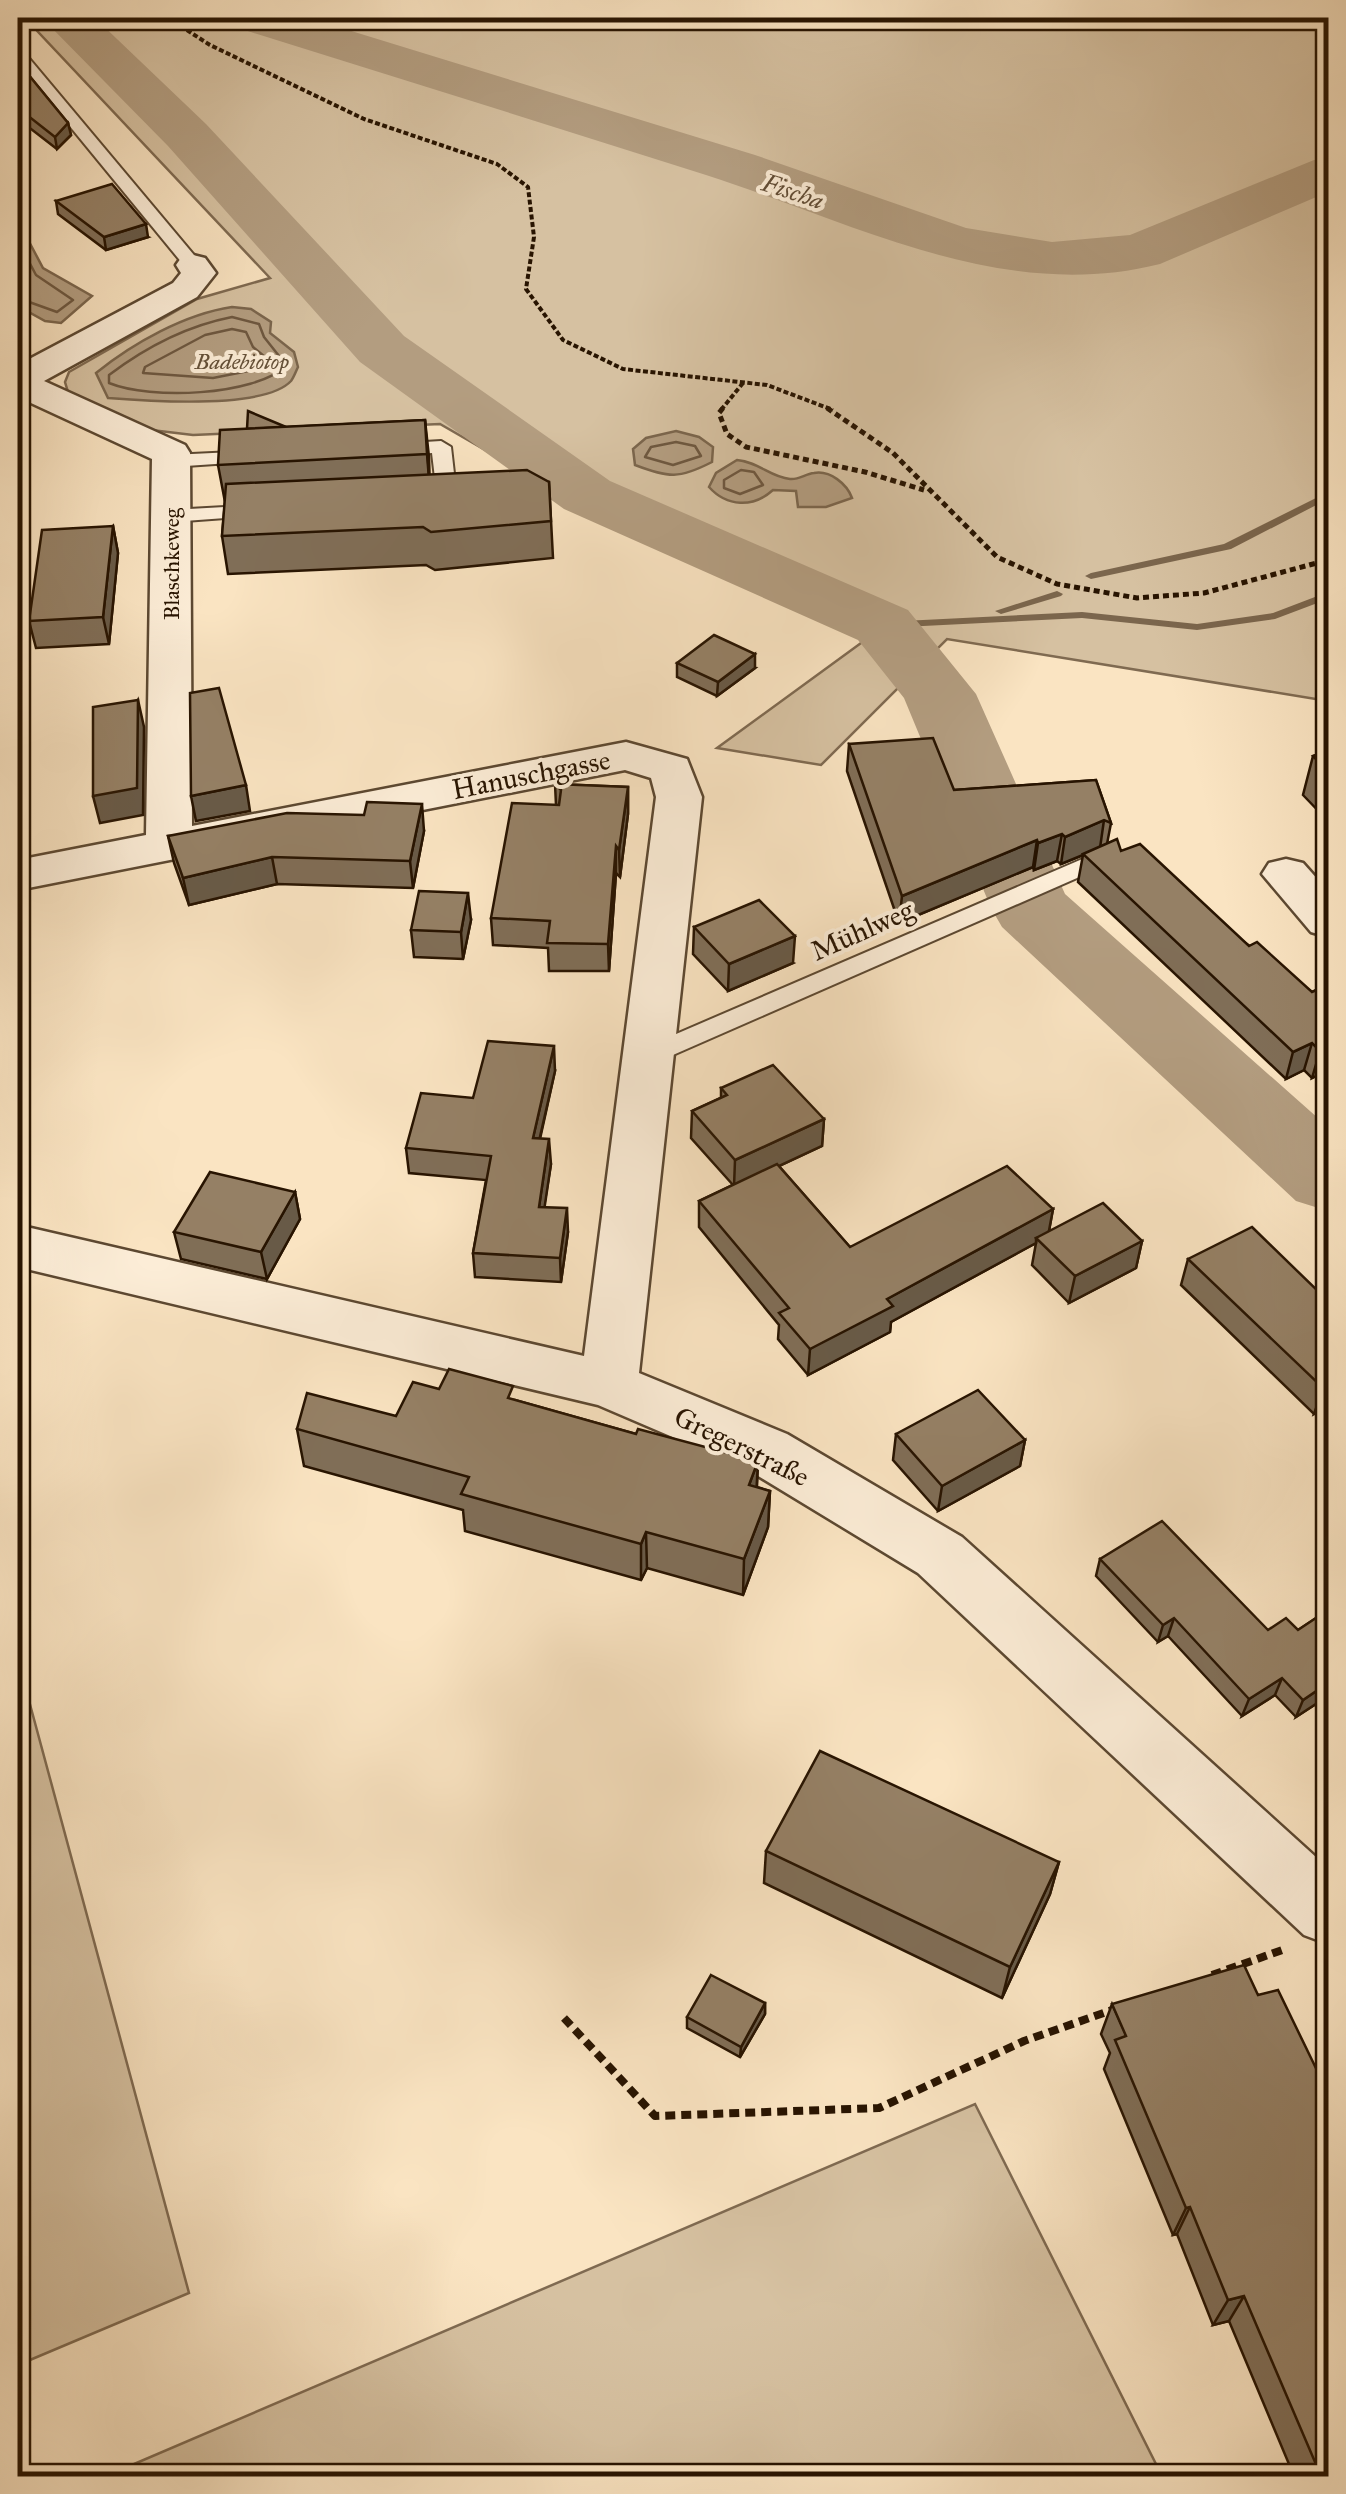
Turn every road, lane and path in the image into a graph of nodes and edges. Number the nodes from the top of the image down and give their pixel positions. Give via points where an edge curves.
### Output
1 (168, 18) edge
2 (18, 54) edge
3 (193, 265) joint
4 (18, 382) edge
5 (744, 382) junction
6 (364, 451) edge
7 (267, 456) edge
8 (171, 461) junction
9 (928, 491) junction
10 (407, 502) edge
11 (289, 509) edge
12 (171, 516) junction
13 (1328, 560) edge
14 (169, 843) junction
15 (1101, 859) edge
16 (1286, 874) dead end
17 (18, 875) edge
18 (1328, 920) edge
19 (648, 1056) junction
20 (18, 1246) edge
21 (609, 1384) junction
22 (1311, 1929) edge
23 (1203, 1978) edge
24 (1131, 2004) edge
25 (564, 2018) dead end

1 - 5 path via 364,119 496,164 528,187 534,238 526,289 563,340 624,369
2 - 3 lane
3 - 4 street via 199,273 185,290
4 - 8 street via 171,453
5 - 9 path via 838,412 893,453
5 - 9 path via 720,412 727,434 746,446
6 - 10 lane via 440,448 447,500
7 - 8 lane
8 - 12 street, Blaschkeweg
9 - 13 path via 997,558 1056,584 1137,598 1204,593
11 - 12 lane
12 - 14 street, Blaschkeweg
14 - 17 street, Hanuschgasse
14 - 19 street, Hanuschgasse via 626,756 671,769 679,797
15 - 19 lane, Mühlweg
16 - 18 street
19 - 21 street, Hanuschgasse
20 - 21 street, Gregerstraße
21 - 22 street, Gregerstraße via 766,1452 940,1555
22 - 23 path
24 - 25 path via 1024,2042 879,2108 655,2116

